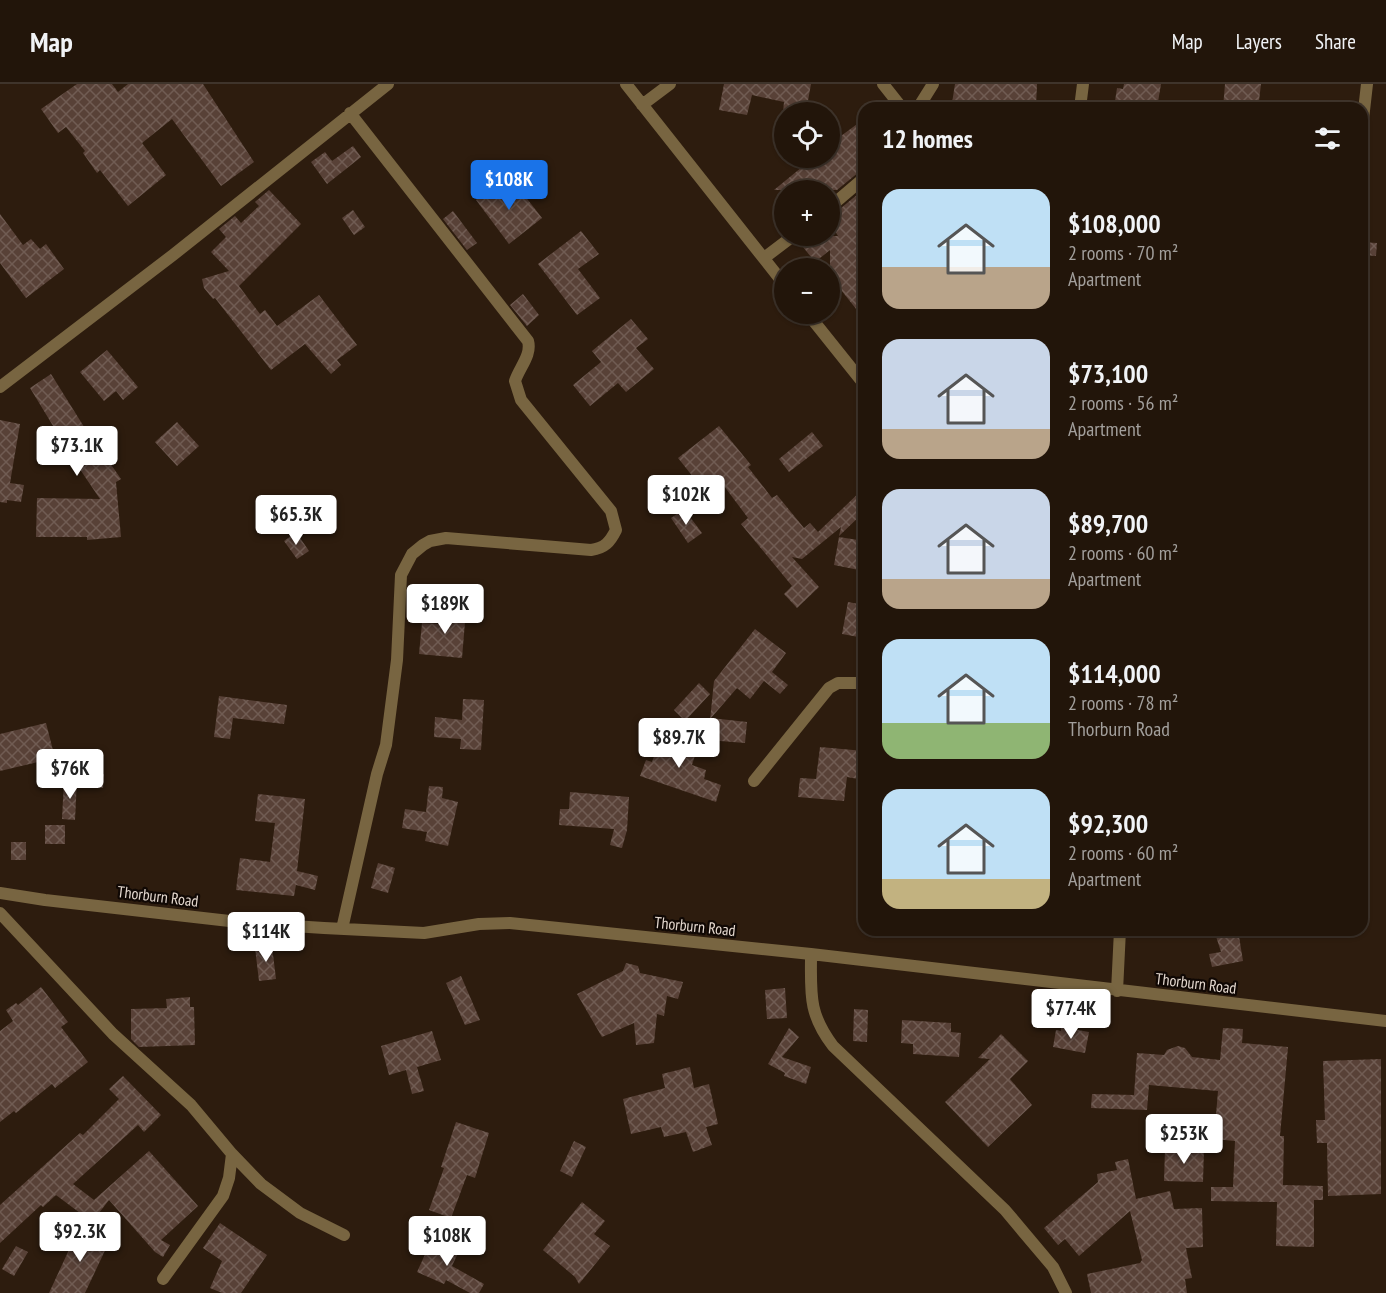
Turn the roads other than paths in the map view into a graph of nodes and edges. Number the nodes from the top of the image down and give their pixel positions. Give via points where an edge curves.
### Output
1 (387, 84) edge
2 (626, 84) edge
3 (670, 84) edge
4 (883, 84) edge
5 (933, 84) edge
6 (1083, 84) edge
7 (1367, 84) edge
8 (897, 102) edge
9 (922, 102) edge
10 (1081, 102) edge
11 (1365, 102) edge
12 (642, 105) junction
13 (350, 112) junction
14 (858, 183) edge
15 (840, 198) edge
16 (780, 246) edge
17 (764, 258) junction
18 (774, 271) edge
19 (816, 324) edge
20 (858, 376) edge
21 (0, 387) edge
22 (858, 683) edge
23 (754, 781) dead end
24 (0, 893) edge
25 (0, 913) edge
26 (342, 929) junction
27 (1120, 936) edge
28 (811, 954) junction
29 (1117, 991) junction
30 (1386, 1021) edge
31 (232, 1154) junction
32 (344, 1235) dead end
33 (163, 1279) dead end
34 (1066, 1293) edge

1 - 13 street
2 - 12 street
3 - 12 street
4 - 8 street
5 - 9 street
6 - 10 street
7 - 11 street
12 - 17 street
13 - 21 street via 173,255
13 - 26 street via 528,341 530,348 516,381 521,400 611,511 616,530 601,549 446,538 430,541 412,554 401,575 397,660 386,745
14 - 15 street
16 - 17 street
17 - 18 street
19 - 20 street
22 - 23 street via 838,683 829,688
24 - 26 street, Thorburn Road via 247,923
25 - 31 street via 113,1034 191,1105
26 - 28 street, Thorburn Road via 424,933 510,923
27 - 29 street
28 - 29 street, Thorburn Road
28 - 34 street via 811,997 822,1032 1005,1210 1053,1267
29 - 30 street, Thorburn Road
31 - 32 street via 284,1202
31 - 33 street via 223,1196

